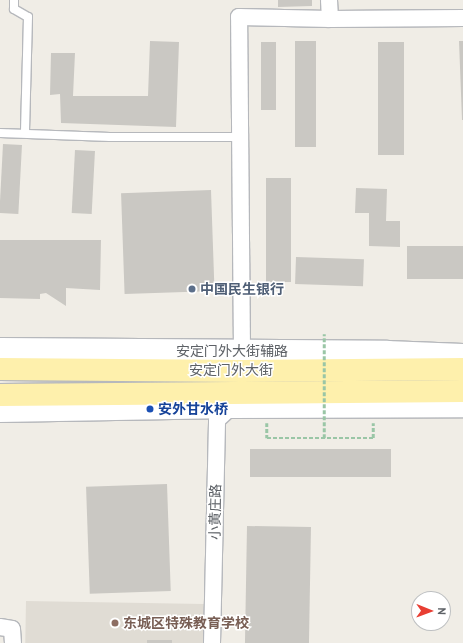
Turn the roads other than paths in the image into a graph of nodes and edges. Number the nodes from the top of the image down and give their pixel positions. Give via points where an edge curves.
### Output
1 (14, 0) edge
2 (330, 0) edge
3 (463, 18) edge
4 (330, 19) junction
5 (0, 133) edge
6 (25, 133) junction
7 (240, 137) junction
8 (0, 349) edge
9 (463, 355) edge
10 (242, 361) junction
11 (463, 368) edge
12 (0, 369) edge
13 (463, 391) edge
14 (0, 395) edge
15 (238, 400) junction
16 (463, 406) edge
17 (0, 411) edge
18 (0, 627) edge
19 (13, 643) edge
20 (212, 643) edge

1 - 6 lane via 14,9 28,17
2 - 4 street
3 - 4 street
4 - 7 street via 239,17
5 - 6 lane
6 - 7 lane via 110,137
7 - 10 street
8 - 10 street, 安定门外大街辅路
9 - 10 street, 安定门外大街辅路 via 387,352
10 - 11 main road, 安定门外大街
10 - 12 main road, 安定门外大街
13 - 15 main road, 安定门外大街
14 - 15 main road, 安定门外大街
15 - 16 street
15 - 17 street
15 - 20 street, 小黄庄路 via 217,420
18 - 19 street via 12,630

